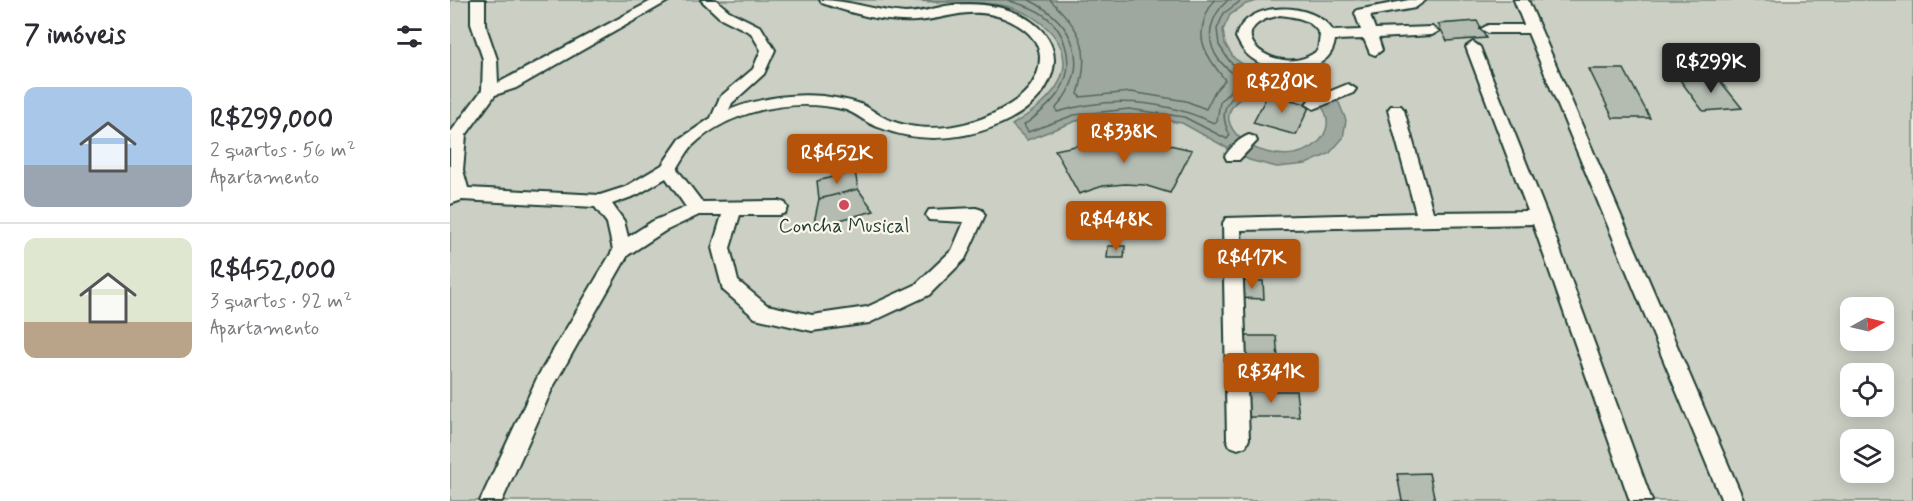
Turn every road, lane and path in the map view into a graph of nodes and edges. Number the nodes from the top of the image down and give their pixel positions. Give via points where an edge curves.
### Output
1 (478, 0) edge
2 (663, 0) edge
3 (708, 0) edge
4 (827, 0) edge
5 (1419, 0) edge
6 (1521, 0) edge
7 (1488, 29) dead end
8 (1534, 29) junction
9 (1432, 31) dead end
10 (1370, 34) junction
11 (1329, 36) junction
12 (1473, 47) dead end
13 (1375, 50) dead end
14 (490, 91) junction
15 (1341, 92) dead end
16 (1316, 103) dead end
17 (1396, 110) dead end
18 (718, 119) junction
19 (454, 140) edge
20 (1408, 153) junction
21 (1425, 153) dead end
22 (668, 169) junction
23 (455, 196) edge
24 (600, 201) junction
25 (779, 208) dead end
26 (697, 209) junction
27 (733, 209) junction
28 (935, 215) dead end
29 (1539, 217) junction
30 (1426, 218) junction
31 (621, 250) junction
32 (1238, 439) dead end
33 (490, 501) edge
34 (1641, 501) edge
35 (1733, 501) edge

1 - 14 street via 478,24 490,59
2 - 14 street via 511,84
3 - 18 street via 724,14 756,30 768,50 759,71 724,101
4 - 18 street via 859,12 892,16 918,17 962,9 1012,16 1034,30 1047,48 1048,70 1033,96 1003,118 962,131 919,133 882,123 852,107 813,102 777,102
5 - 10 street via 1362,13
6 - 8 street
7 - 8 street
8 - 35 street
9 - 10 street
10 - 11 street
10 - 13 street
11 - 11 street via 1329,46 1322,56 1292,66 1259,58 1243,39 1244,29 1252,20 1281,11 1312,18
12 - 29 street via 1506,152
14 - 19 street
15 - 16 street
17 - 20 street
18 - 22 street via 686,143
19 - 23 street
20 - 21 street
20 - 30 street
22 - 24 street via 631,192
22 - 26 street
23 - 24 street
24 - 31 street via 615,221
25 - 27 street
26 - 27 street
26 - 31 street via 659,226
27 - 28 street via 721,248 730,285 762,312 812,322 869,315 922,290 959,254 976,215
29 - 30 street
29 - 34 street
30 - 32 street via 1232,222
31 - 33 street via 545,382

